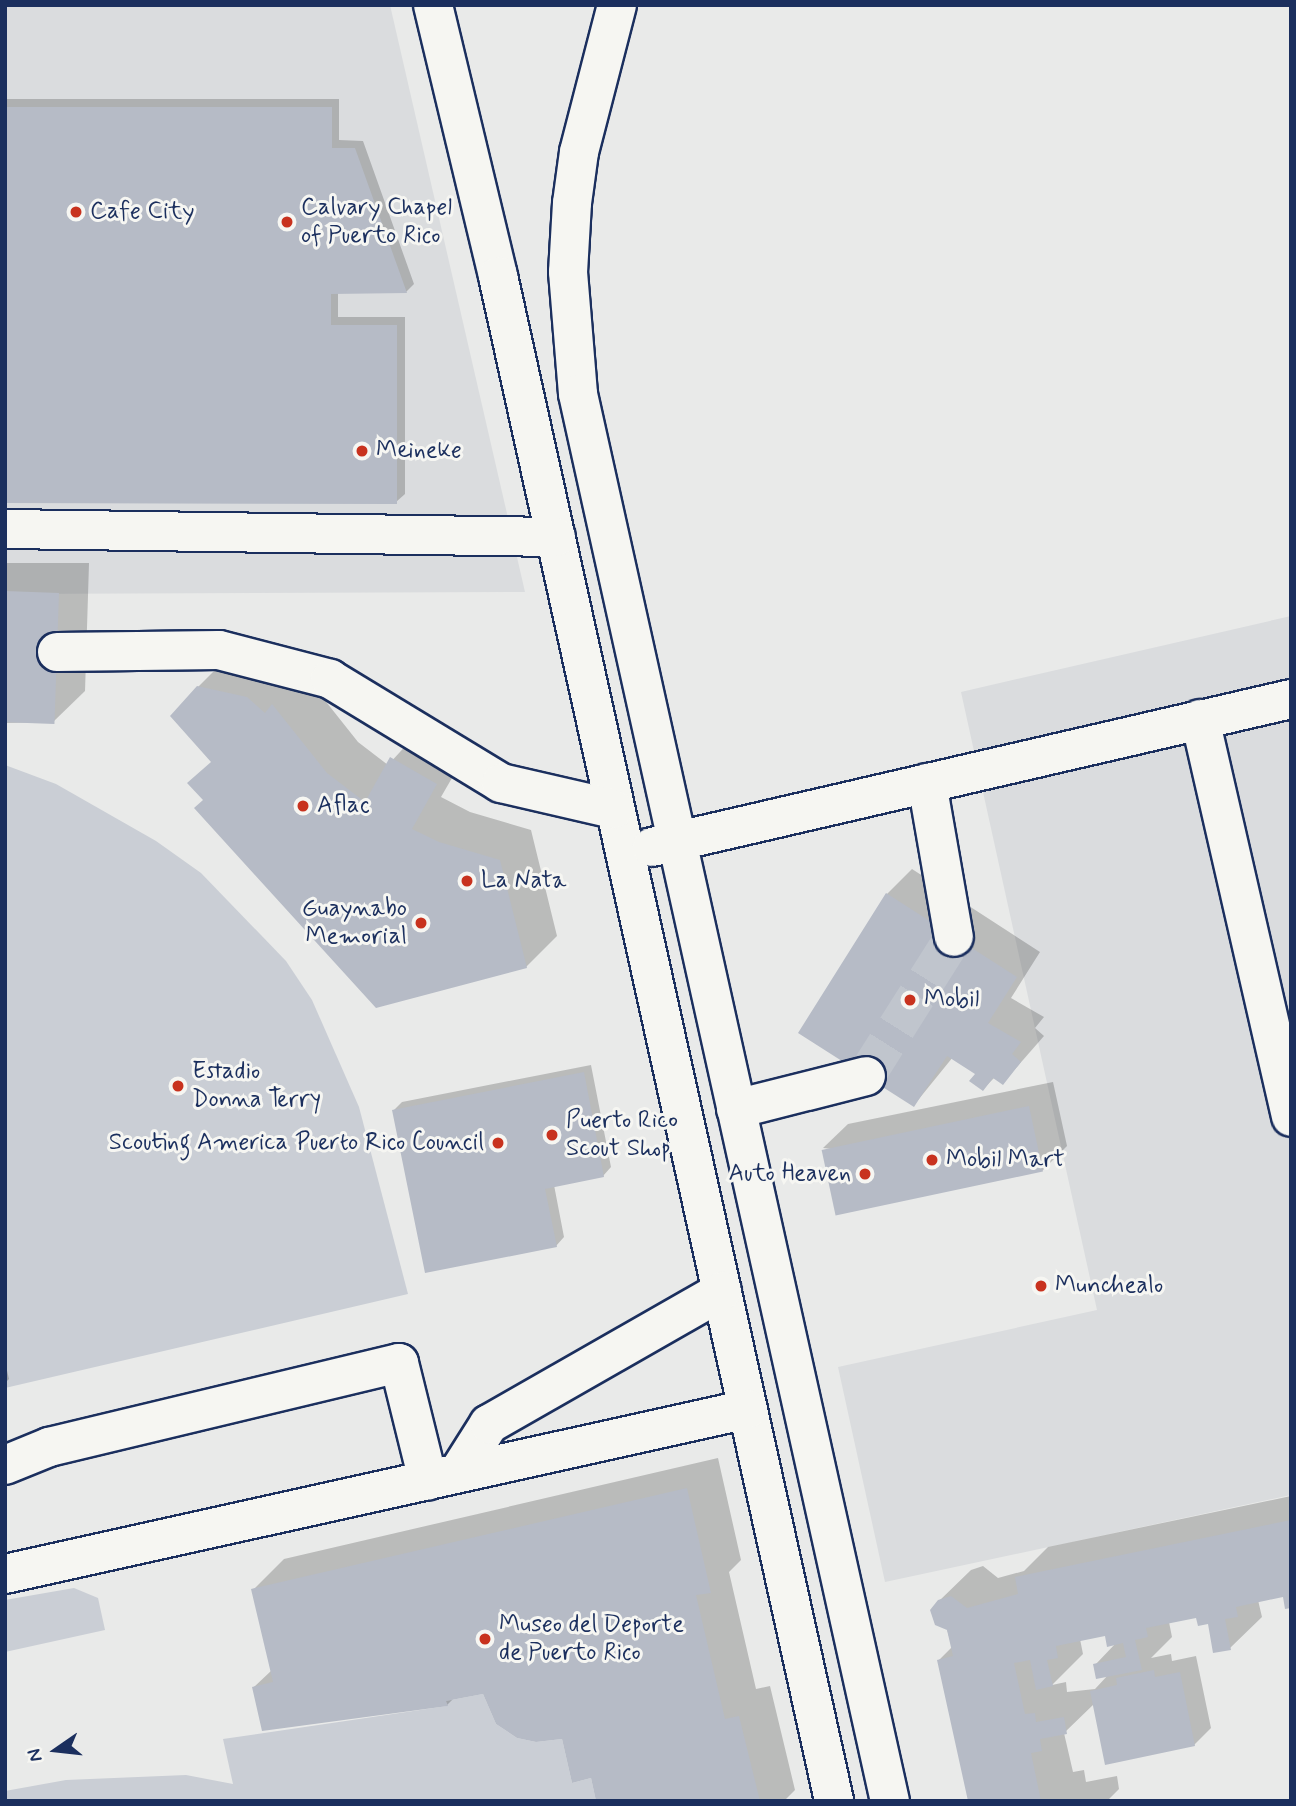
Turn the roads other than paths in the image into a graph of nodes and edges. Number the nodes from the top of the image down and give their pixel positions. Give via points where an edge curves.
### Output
1 (433, 5) edge
2 (617, 5) edge
3 (5, 529) edge
4 (556, 537) junction
5 (57, 652) dead end
6 (1291, 699) edge
7 (1200, 719) junction
8 (928, 783) junction
9 (614, 809) junction
10 (676, 841) junction
11 (626, 854) junction
12 (954, 937) tunnel mouth
13 (866, 1076) tunnel mouth
14 (736, 1109) junction
15 (1291, 1117) edge
16 (722, 1290) junction
17 (748, 1409) junction
18 (5, 1465) edge
19 (443, 1477) junction
20 (5, 1574) edge
21 (834, 1801) edge
22 (890, 1801) edge

1 - 4 street
2 - 10 street via 579,152 568,272 578,394
3 - 4 street
4 - 9 street
5 - 9 street via 219,650 330,678 501,783
6 - 7 street
7 - 8 street
7 - 15 street
8 - 10 street
8 - 12 street
9 - 11 street
10 - 11 street
10 - 14 street
11 - 16 street
13 - 14 street
14 - 22 street
16 - 17 street
16 - 19 street via 489,1424
17 - 19 street
17 - 21 street
18 - 19 street via 49,1447 399,1363
19 - 20 street

